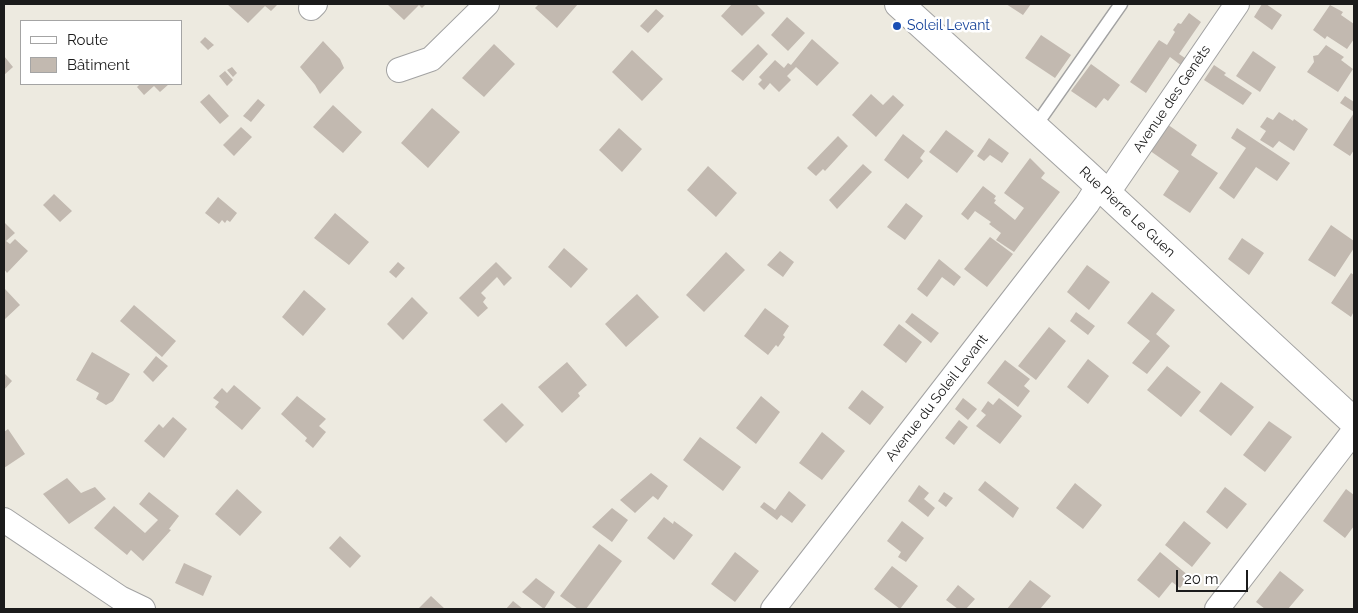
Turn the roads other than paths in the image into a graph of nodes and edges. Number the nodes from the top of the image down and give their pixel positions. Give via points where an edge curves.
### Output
1 (487, 4) edge
2 (899, 4) edge
3 (1121, 4) edge
4 (1237, 4) edge
5 (399, 70) dead end
6 (1034, 128) junction
7 (1103, 190) junction
8 (1354, 422) edge
9 (1354, 431) edge
10 (4, 520) edge
11 (143, 609) edge
12 (773, 609) edge
13 (1216, 609) edge

1 - 5 street via 431,59
2 - 6 street, Rue Pierre Le Guen
3 - 6 lane
4 - 7 street, Avenue des Genêts
6 - 7 street, Rue Pierre Le Guen
7 - 8 street, Rue Pierre Le Guen
7 - 12 street, Avenue du Soleil Levant via 1087,204
9 - 13 street
10 - 11 street via 120,598

